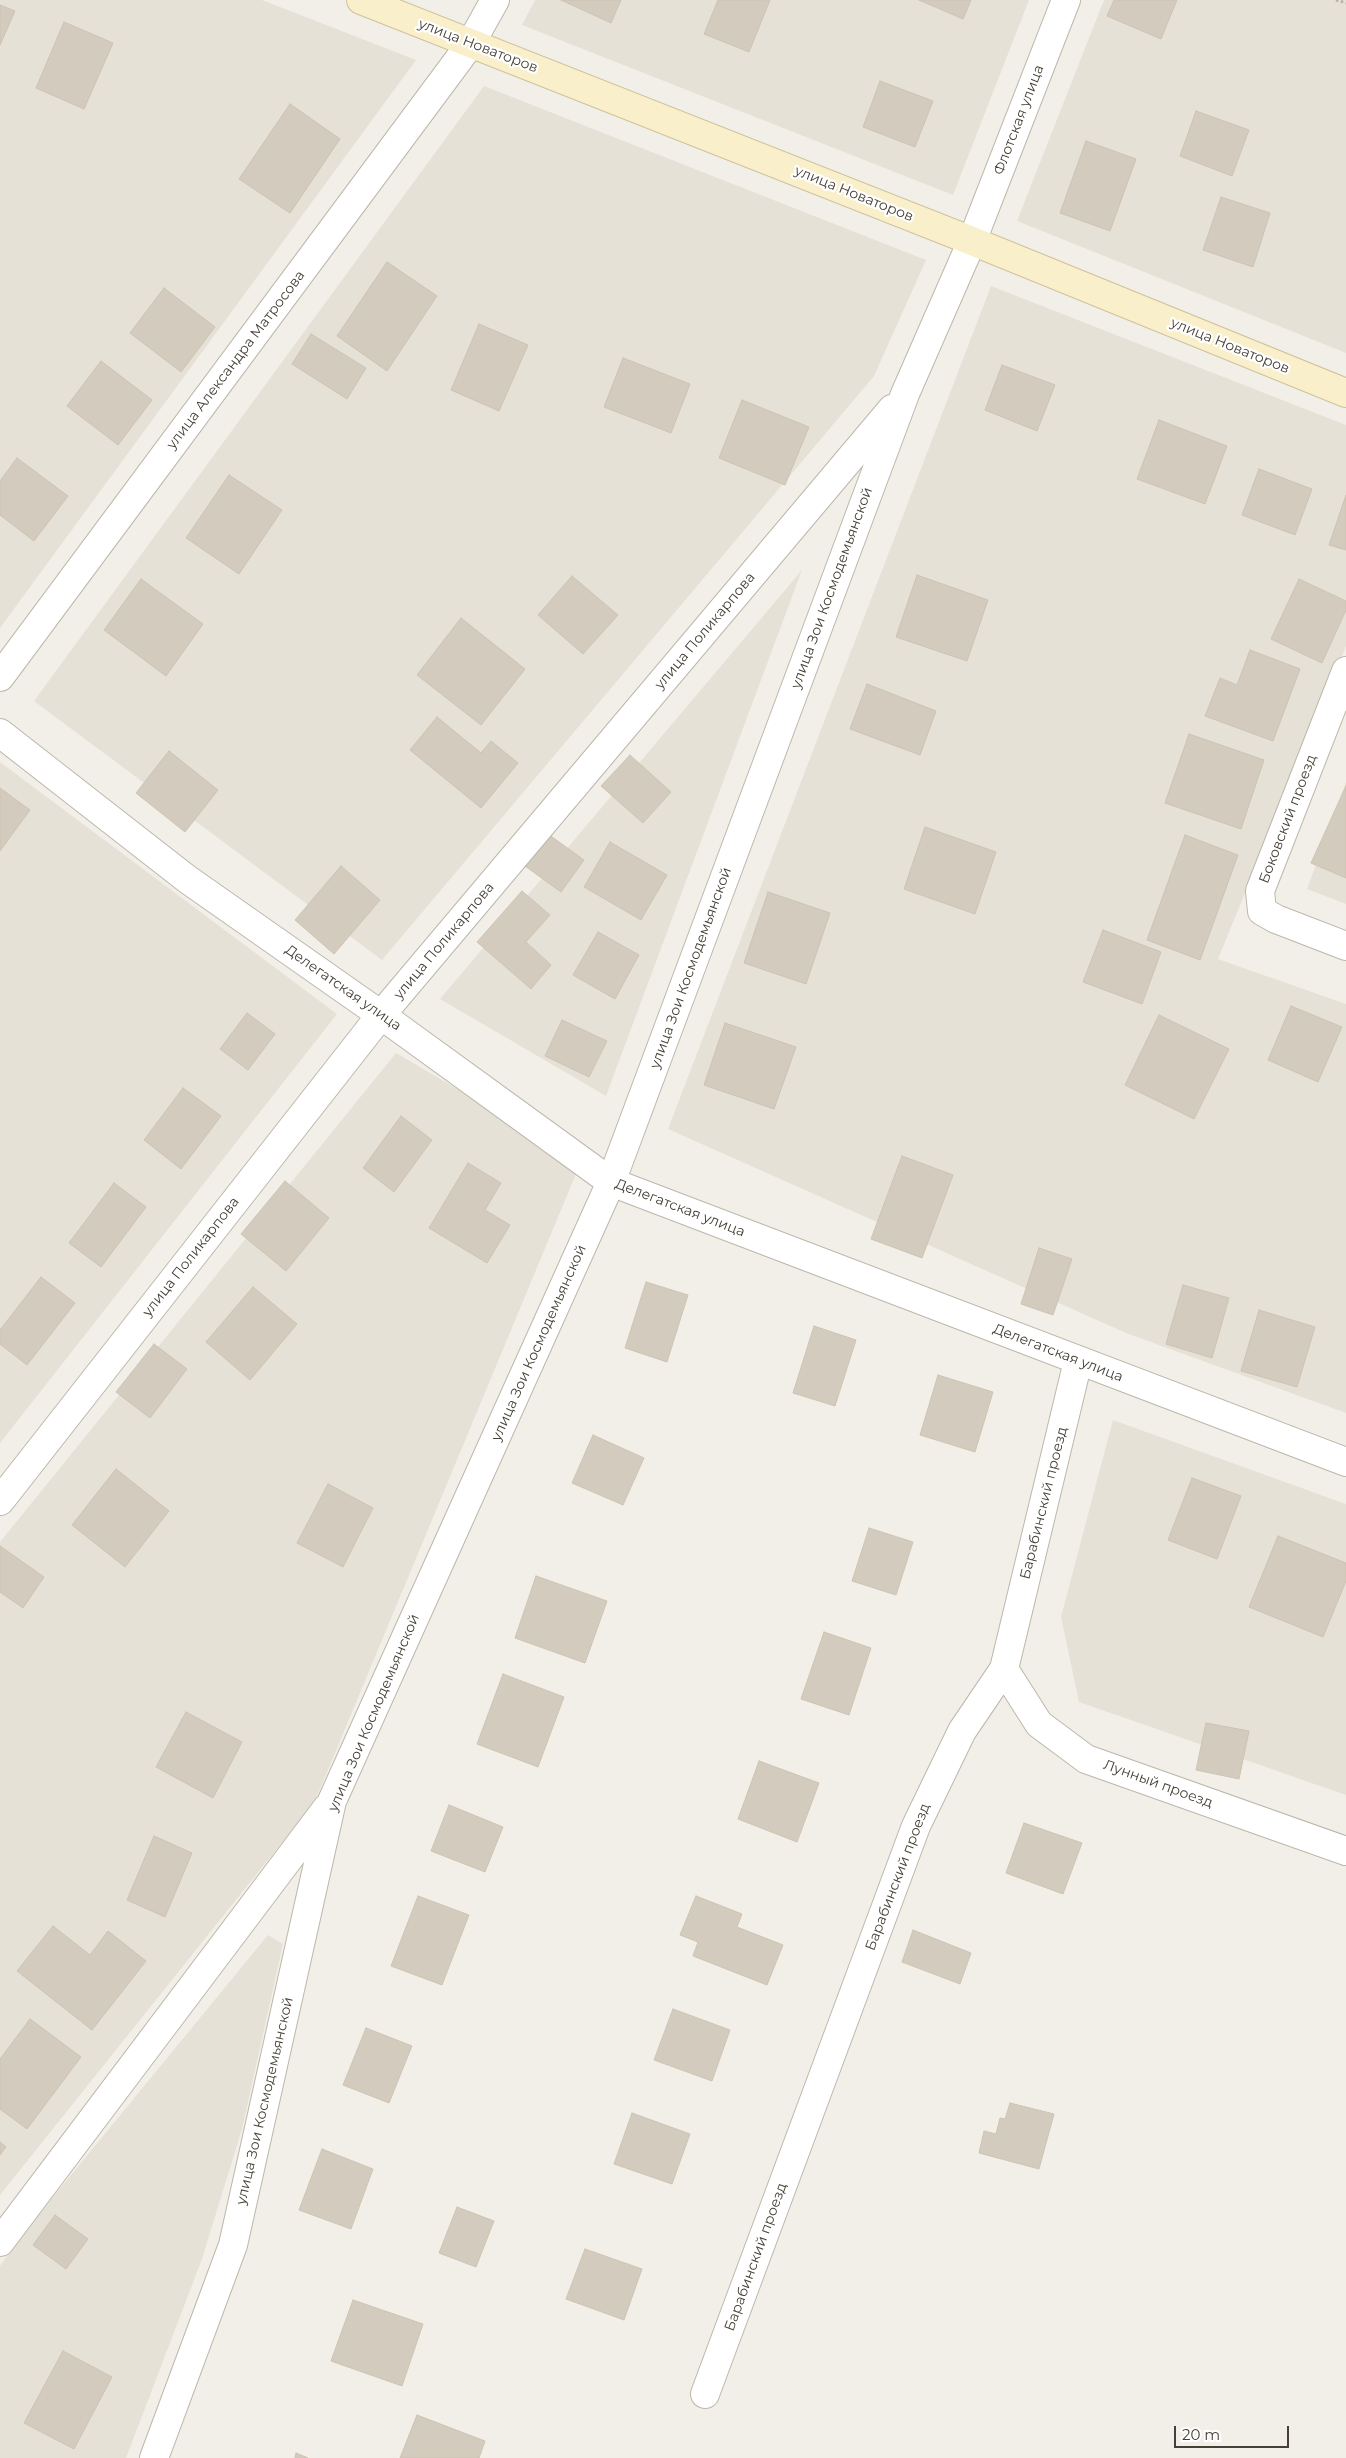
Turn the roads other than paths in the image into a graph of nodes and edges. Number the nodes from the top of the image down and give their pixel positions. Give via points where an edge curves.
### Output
1 (361, 0) edge
2 (495, 0) edge
3 (1066, 0) edge
4 (472, 43) junction
5 (972, 241) junction
6 (1346, 393) edge
7 (904, 394) junction
8 (1346, 671) edge
9 (0, 677) edge
10 (0, 732) edge
11 (1346, 946) edge
12 (381, 1015) junction
13 (611, 1182) junction
14 (1078, 1361) junction
15 (1346, 1462) edge
16 (0, 1501) edge
17 (1004, 1669) junction
18 (332, 1801) junction
19 (1346, 1851) edge
20 (0, 2242) edge
21 (705, 2394) dead end
22 (154, 2458) edge

1 - 4 main road, улица Новаторов
2 - 4 street, улица Александра Матросова
3 - 5 street, Флотская улица
4 - 5 main road, улица Новаторов
4 - 9 street, улица Александра Матросова
5 - 6 main road, улица Новаторов
5 - 7 street, улица Зои Космодемьянской
7 - 12 street, улица Поликарпова
7 - 13 street, улица Зои Космодемьянской
8 - 11 street, Боковский проезд via 1260,891 1262,911
10 - 12 street, Делегатская улица via 187,879
12 - 13 street, Делегатская улица
12 - 16 street, улица Поликарпова
13 - 14 street, Делегатская улица
13 - 18 street, улица Зои Космодемьянской
14 - 15 street, Делегатская улица
14 - 17 street, Барабинский проезд
17 - 19 street, Лунный проезд via 1039,1724 1086,1759
17 - 21 street, Барабинский проезд via 962,1731 916,1826
18 - 20 street
18 - 22 street, улица Зои Космодемьянской via 233,2245

